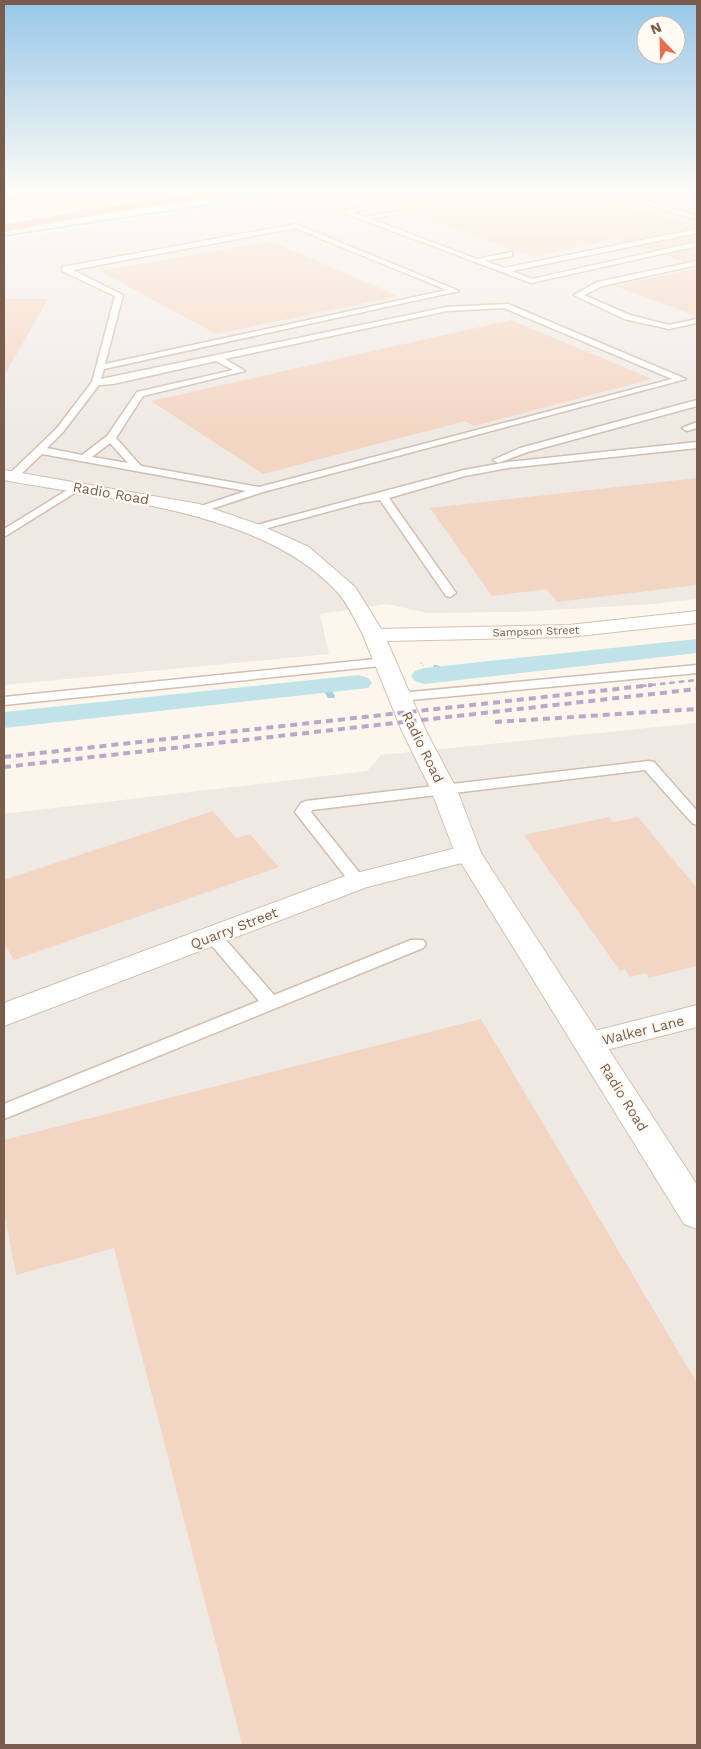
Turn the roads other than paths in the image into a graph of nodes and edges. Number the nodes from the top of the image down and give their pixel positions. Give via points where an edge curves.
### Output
1 (68, 271) edge
2 (404, 271) edge
3 (503, 271) edge
4 (578, 271) edge
5 (662, 271) edge
6 (697, 321) edge
7 (217, 358) junction
8 (102, 367) junction
9 (113, 381) junction
10 (96, 382) junction
11 (133, 391) junction
12 (697, 403) edge
13 (111, 438) junction
14 (697, 445) edge
15 (39, 450) junction
16 (84, 458) junction
17 (138, 468) junction
18 (464, 473) junction
19 (8, 476) edge
20 (77, 487) junction
21 (259, 490) junction
22 (383, 496) junction
23 (199, 510) junction
24 (253, 529) junction
25 (4, 534) edge
26 (450, 593) dead end
27 (697, 617) edge
28 (374, 635) junction
29 (697, 669) edge
30 (393, 680) junction
31 (4, 701) edge
32 (444, 790) junction
33 (697, 820) edge
34 (468, 853) junction
35 (358, 881) junction
36 (213, 936) junction
37 (417, 944) dead end
38 (272, 1004) junction
39 (4, 1015) edge
40 (697, 1016) edge
41 (590, 1043) junction
42 (4, 1112) edge
43 (697, 1214) edge

1 - 8 lane via 119,295
2 - 8 lane via 454,291
3 - 4 lane via 531,281
5 - 6 lane via 600,284 578,295 627,317 668,327
7 - 9 lane
7 - 11 lane via 241,371
7 - 21 lane via 447,309 505,306 681,379
8 - 10 lane
9 - 10 lane
9 - 11 lane
10 - 15 lane via 60,430
11 - 13 lane
12 - 18 lane via 524,450
13 - 16 lane
13 - 17 lane
14 - 18 lane via 508,465
15 - 16 lane
15 - 19 lane
16 - 17 lane
17 - 21 lane
18 - 22 lane
19 - 20 street, Radio Road
20 - 23 street, Radio Road
20 - 25 lane
21 - 23 lane
22 - 24 lane
22 - 26 lane
23 - 24 street, Radio Road
24 - 28 street, Radio Road via 302,551 348,591
27 - 28 street, Sampson Street via 569,631
28 - 30 street, Radio Road
29 - 30 lane
30 - 31 lane
30 - 32 street, Radio Road
32 - 33 lane via 649,765
32 - 34 street, Radio Road
32 - 35 lane via 306,806 303,812
34 - 35 street, Quarry Street
34 - 41 street, Radio Road
35 - 36 street, Quarry Street
36 - 38 lane
36 - 39 street, Quarry Street
37 - 38 lane
38 - 42 lane
40 - 41 street, Walker Lane
41 - 43 street, Radio Road

